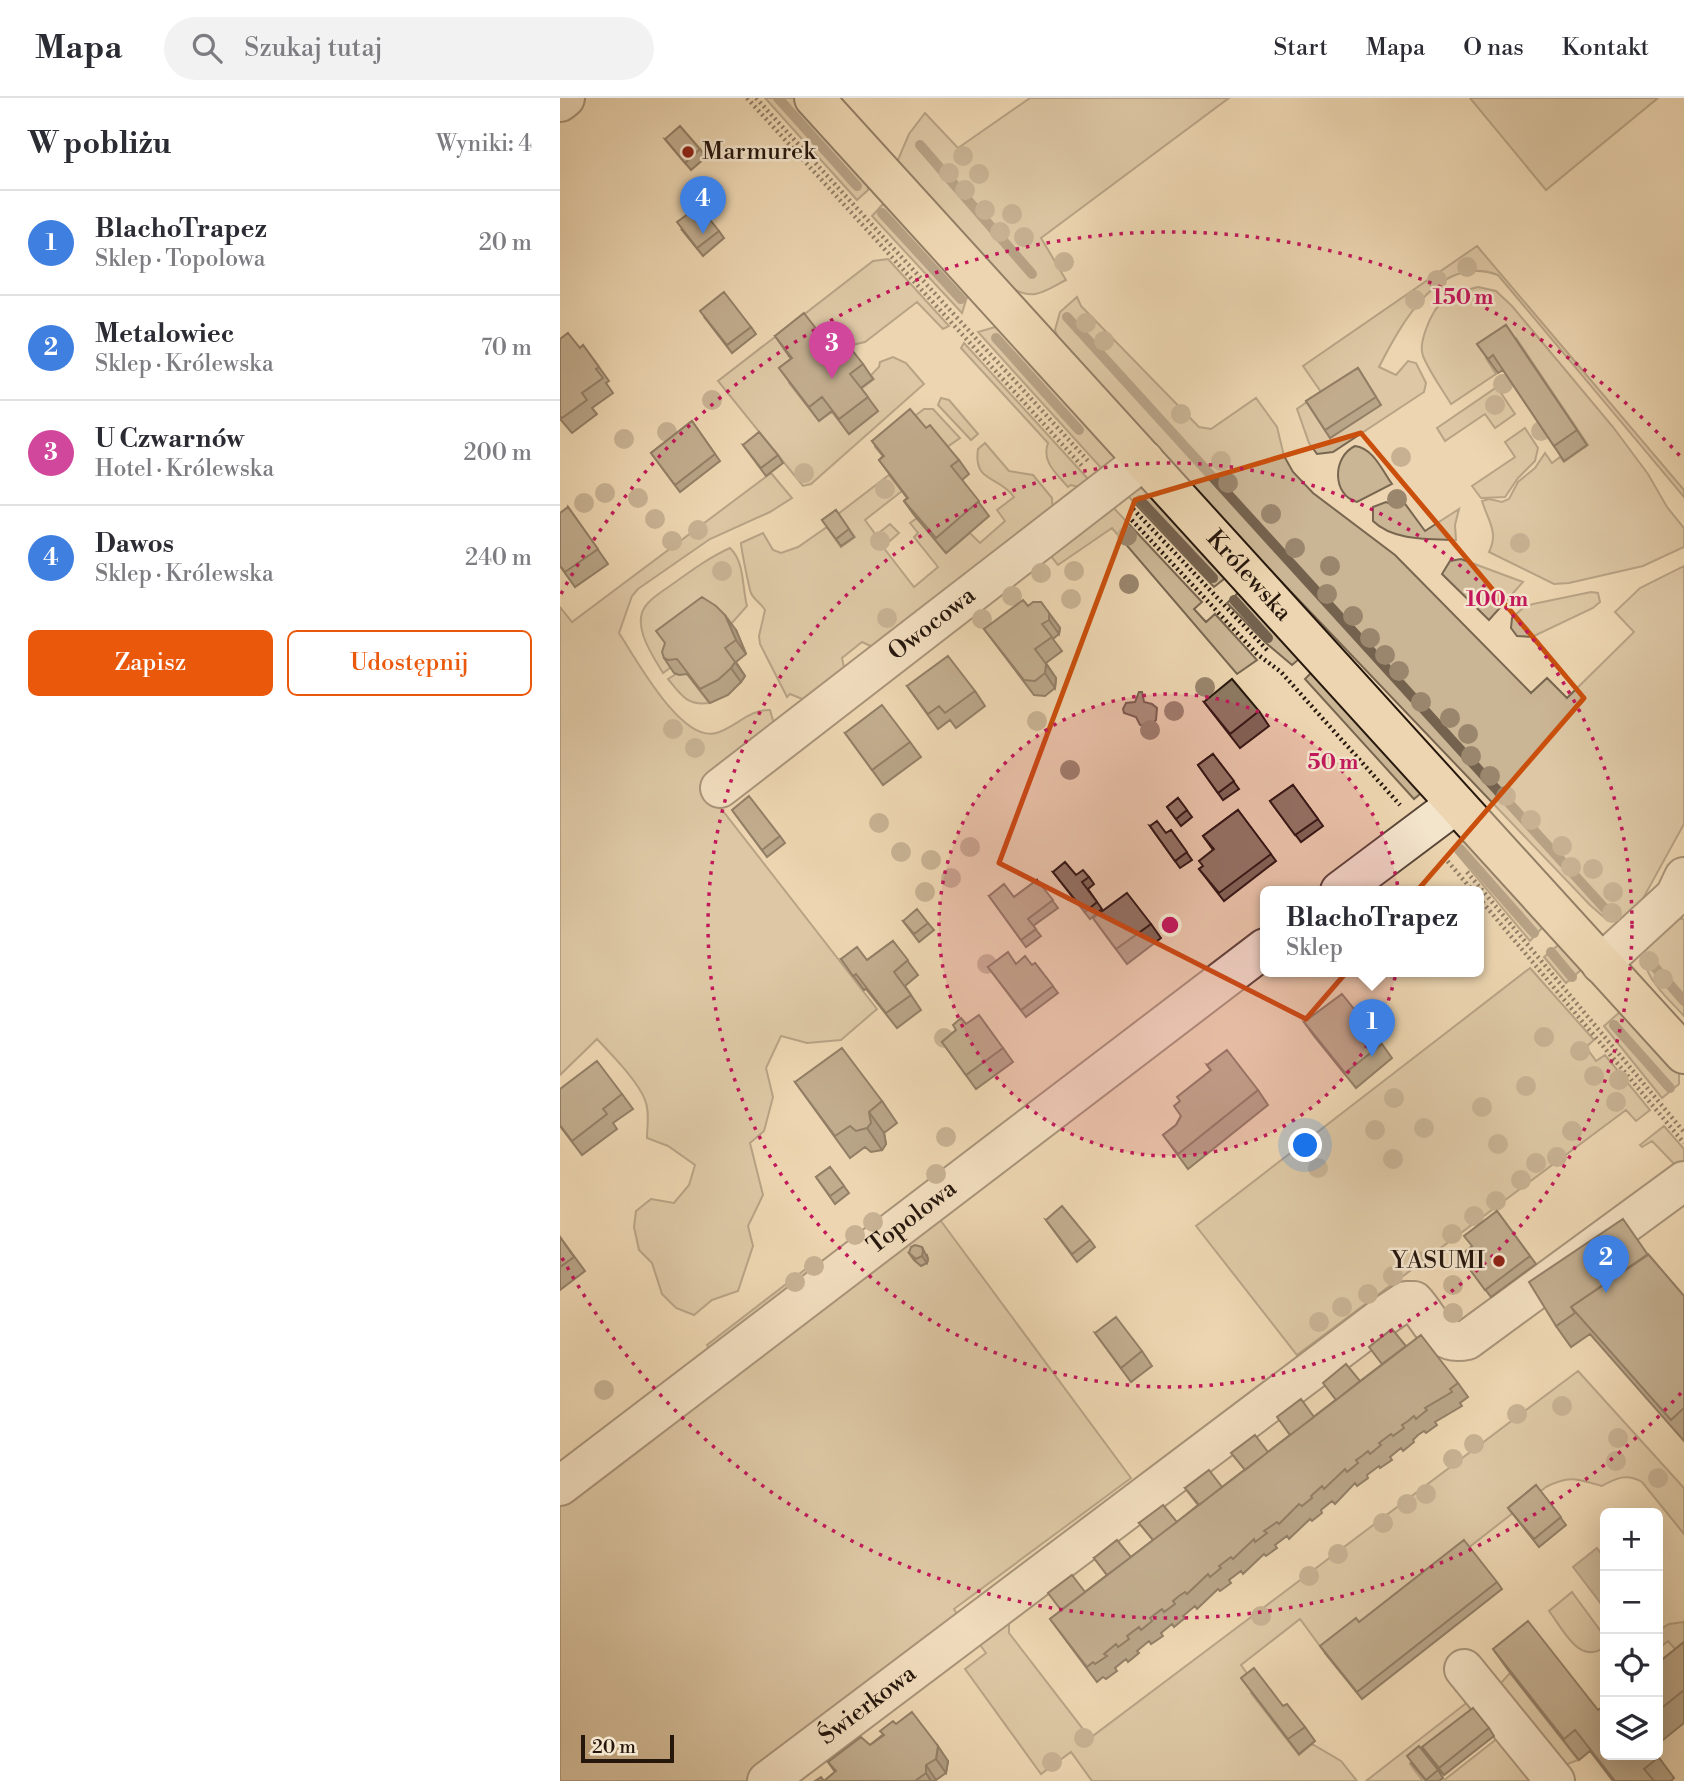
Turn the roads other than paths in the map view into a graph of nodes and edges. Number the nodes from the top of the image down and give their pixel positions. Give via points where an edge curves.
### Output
1 (565, 98) edge
2 (814, 98) edge
3 (560, 102) edge
4 (1144, 460) junction
5 (720, 788) dead end
6 (1457, 804) junction
7 (1684, 877) edge
8 (1347, 886) edge
9 (1260, 952) edge
10 (1601, 964) junction
11 (1684, 1054) edge
12 (1684, 1181) edge
13 (560, 1486) edge
14 (1465, 1669) dead end
15 (767, 1781) edge
16 (1555, 1781) edge

1 - 3 street
2 - 4 main road, Królewska
4 - 5 street, Owocowa
4 - 6 main road, Królewska
6 - 8 street
6 - 10 main road, Królewska
7 - 10 street via 1675,897
9 - 13 street, Topolowa
10 - 11 main road, Królewska
12 - 15 street, Świerkowa via 1467,1340 1448,1340 1417,1303 1406,1301
14 - 16 street

